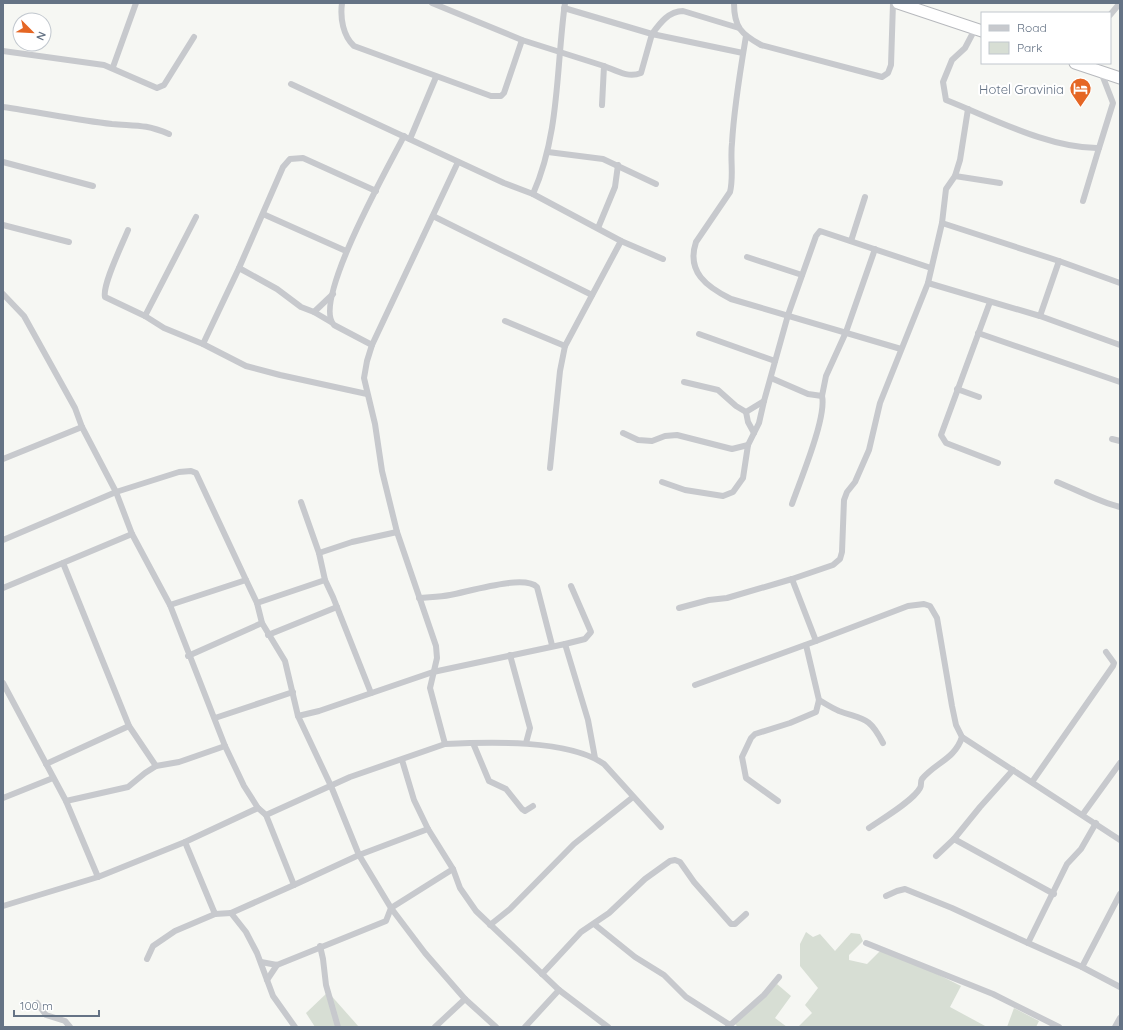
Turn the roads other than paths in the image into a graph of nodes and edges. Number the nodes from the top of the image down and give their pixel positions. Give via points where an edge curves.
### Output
1 (136, 3) edge
2 (342, 3) edge
3 (432, 3) edge
4 (734, 3) edge
5 (893, 3) edge
6 (898, 3) edge
7 (1120, 3) edge
8 (565, 5) edge
9 (1111, 14) edge
10 (739, 28) junction
11 (979, 30) edge
12 (652, 34) junction
13 (746, 36) junction
14 (194, 37) dead end
15 (522, 40) junction
16 (3, 50) edge
17 (561, 52) junction
18 (743, 53) junction
19 (1078, 64) edge
20 (604, 66) junction
21 (113, 68) junction
22 (1101, 72) junction
23 (436, 77) junction
24 (1120, 78) edge
25 (291, 84) dead end
26 (602, 105) dead end
27 (3, 107) edge
28 (968, 109) junction
29 (169, 134) dead end
30 (407, 138) junction
31 (1099, 148) junction
32 (548, 152) junction
33 (3, 162) edge
34 (458, 162) junction
35 (618, 165) junction
36 (955, 176) junction
37 (1000, 183) dead end
38 (656, 184) dead end
39 (92, 186) dead end
40 (376, 191) junction
41 (533, 194) junction
42 (865, 197) dead end
43 (1083, 201) dead end
44 (263, 214) junction
45 (433, 216) junction
46 (196, 217) dead end
47 (942, 223) junction
48 (3, 225) edge
49 (598, 228) junction
50 (128, 230) dead end
51 (621, 241) junction
52 (851, 241) junction
53 (69, 242) dead end
54 (875, 249) junction
55 (346, 251) junction
56 (747, 257) dead end
57 (663, 259) dead end
58 (1059, 261) junction
59 (239, 268) junction
60 (931, 268) junction
61 (802, 276) junction
62 (928, 283) junction
63 (1120, 283) edge
64 (3, 294) edge
65 (333, 294) junction
66 (592, 295) junction
67 (990, 302) junction
68 (314, 312) junction
69 (788, 315) junction
70 (145, 316) junction
71 (1040, 316) junction
72 (506, 321) dead end
73 (331, 322) junction
74 (846, 332) junction
75 (978, 333) junction
76 (699, 334) dead end
77 (203, 344) junction
78 (1120, 344) edge
79 (372, 345) junction
80 (566, 346) junction
81 (901, 349) junction
82 (775, 361) junction
83 (771, 378) junction
84 (684, 382) dead end
85 (1120, 382) edge
86 (957, 389) junction
87 (367, 394) junction
88 (822, 396) junction
89 (979, 397) dead end
90 (764, 401) junction
91 (746, 412) junction
92 (82, 427) junction
93 (623, 433) dead end
94 (754, 433) junction
95 (1112, 439) dead end
96 (1120, 441) edge
97 (748, 446) junction
98 (3, 459) edge
99 (998, 463) dead end
100 (550, 468) dead end
101 (662, 482) dead end
102 (1057, 482) dead end
103 (116, 492) junction
104 (301, 502) dead end
105 (792, 504) dead end
106 (1120, 507) edge
107 (397, 532) junction
108 (132, 534) junction
109 (3, 540) edge
110 (319, 553) junction
111 (63, 563) junction
112 (792, 579) junction
113 (246, 580) junction
114 (325, 580) junction
115 (571, 586) dead end
116 (3, 588) edge
117 (419, 598) junction
118 (257, 603) junction
119 (170, 605) junction
120 (337, 607) junction
121 (679, 608) dead end
122 (262, 623) junction
123 (268, 635) junction
124 (816, 641) junction
125 (565, 644) junction
126 (806, 644) junction
127 (552, 645) junction
128 (1106, 652) dead end
129 (510, 655) junction
130 (188, 656) junction
131 (433, 672) junction
132 (3, 683) edge
133 (695, 685) dead end
134 (293, 692) junction
135 (371, 693) junction
136 (820, 700) junction
137 (298, 716) junction
138 (215, 718) junction
139 (129, 726) junction
140 (962, 737) junction
141 (473, 743) junction
142 (526, 743) junction
143 (883, 743) dead end
144 (445, 744) junction
145 (225, 746) junction
146 (595, 758) junction
147 (402, 760) junction
148 (1120, 763) edge
149 (46, 764) junction
150 (156, 766) junction
151 (1013, 770) junction
152 (53, 778) junction
153 (1032, 782) junction
154 (331, 786) junction
155 (633, 797) junction
156 (3, 798) edge
157 (66, 801) junction
158 (778, 801) dead end
159 (533, 806) dead end
160 (258, 808) junction
161 (1083, 814) junction
162 (266, 815) junction
163 (1096, 824) junction
164 (661, 827) dead end
165 (869, 828) dead end
166 (428, 829) junction
167 (954, 839) junction
168 (1120, 840) edge
169 (186, 842) junction
170 (359, 855) junction
171 (936, 856) dead end
172 (452, 869) junction
173 (98, 878) junction
174 (294, 884) junction
175 (1054, 894) junction
176 (1120, 894) edge
177 (886, 896) dead end
178 (3, 906) edge
179 (391, 908) junction
180 (231, 913) junction
181 (215, 914) junction
182 (746, 914) dead end
183 (594, 924) junction
184 (490, 925) junction
185 (866, 943) dead end
186 (1028, 944) junction
187 (320, 946) junction
188 (147, 959) dead end
189 (261, 962) junction
190 (276, 965) junction
191 (1082, 968) junction
192 (542, 974) junction
193 (779, 977) dead end
194 (267, 980) junction
195 (1120, 987) edge
196 (559, 990) junction
197 (465, 999) junction
198 (37, 1003) dead end
199 (1120, 1018) edge
200 (729, 1026) edge
201 (70, 1027) edge
202 (295, 1027) edge
203 (338, 1027) edge
204 (435, 1027) edge
205 (496, 1027) edge
206 (525, 1027) edge
207 (608, 1027) edge
208 (1059, 1027) edge
209 (1115, 1027) edge

1 - 21 street
2 - 23 street via 344,30 354,46
3 - 15 street
4 - 10 street
5 - 13 street via 891,65 888,73 882,77 761,45
6 - 11 highway
7 - 9 street
8 - 12 street
8 - 17 street
10 - 12 street via 683,11 674,11
10 - 13 street
11 - 28 street via 952,60 943,82 946,100
12 - 18 street
12 - 20 street via 641,73 627,75
13 - 18 street
14 - 21 street via 160,88
15 - 17 street
15 - 23 street via 501,96 491,96
16 - 21 street via 95,62
17 - 20 street
17 - 32 street
18 - 69 street via 731,145 730,192 696,242 694,265 702,280 714,291 731,299
19 - 22 highway
20 - 26 street
22 - 24 highway
22 - 31 street via 1113,103
23 - 30 street
25 - 30 street
27 - 29 street via 113,124 140,124
28 - 31 street via 1068,146
28 - 36 street
30 - 34 street
30 - 40 street
31 - 43 street
32 - 35 street via 603,159
32 - 41 street
33 - 39 street
34 - 41 street
34 - 45 street
35 - 38 street
35 - 49 street via 615,187
36 - 37 street
36 - 47 street via 946,189
40 - 44 street via 303,158 297,158 290,160 283,167
40 - 55 street
41 - 49 street
42 - 52 street
44 - 55 street
44 - 59 street
45 - 66 street
45 - 79 street
46 - 70 street
47 - 58 street
47 - 60 street
48 - 53 street
49 - 51 street
50 - 70 street via 104,293 108,299
51 - 57 street
51 - 66 street
52 - 54 street
52 - 61 street via 820,231
54 - 60 street
54 - 74 street
55 - 65 street
56 - 61 street
58 - 63 street
58 - 71 street
59 - 68 street via 277,289 301,307
59 - 77 street
60 - 62 street
61 - 69 street
62 - 67 street
62 - 81 street
64 - 92 street via 24,316 75,408
65 - 68 street
65 - 73 street
66 - 80 street
67 - 71 street
67 - 75 street
68 - 73 street
69 - 74 street
69 - 82 street
70 - 77 street via 164,328
71 - 78 street
72 - 80 street
73 - 79 street
74 - 81 street
74 - 88 street via 829,366
75 - 85 street
75 - 86 street
76 - 82 street
77 - 87 street via 246,366
79 - 87 street via 364,370
80 - 100 street via 560,371
81 - 112 street via 880,403 869,450 844,500 840,559 833,565
82 - 83 street
83 - 88 street via 808,394
83 - 90 street
84 - 91 street via 718,390
86 - 89 street
86 - 99 street via 942,429 943,440
87 - 107 street
88 - 105 street via 824,408
90 - 91 street
90 - 94 street via 763,414
91 - 94 street
92 - 98 street
92 - 103 street
93 - 97 street via 638,440 652,441 677,435 732,449
94 - 97 street
95 - 96 street
97 - 101 street via 743,478 733,492 723,496 685,490
102 - 106 street via 1106,504
103 - 108 street
103 - 109 street
103 - 113 street via 179,472 196,473
104 - 110 street
107 - 110 street via 352,542
107 - 117 street
108 - 111 street
108 - 119 street
110 - 114 street
111 - 116 street
111 - 139 street
112 - 121 street via 727,598
112 - 124 street
113 - 118 street
113 - 119 street
114 - 118 street
114 - 120 street
115 - 125 street via 591,632 585,639
117 - 127 street via 449,596 508,583 533,584 538,587
117 - 131 street via 437,652
118 - 122 street
119 - 130 street
120 - 123 street
120 - 135 street
122 - 123 street
122 - 130 street
123 - 134 street via 285,660
124 - 126 street
124 - 140 street via 908,606 930,606 937,618 952,706 956,725
125 - 127 street
125 - 146 street via 588,720
126 - 133 street
126 - 136 street
127 - 129 street
128 - 153 street via 1114,663 1113,666
129 - 131 street
129 - 142 street via 530,728
130 - 138 street
131 - 135 street
131 - 144 street via 430,688
132 - 149 street
134 - 137 street
134 - 138 street
135 - 137 street
136 - 143 street via 838,711 862,717 876,729
136 - 158 street via 816,712 755,734 746,746 742,757 746,778
137 - 154 street
138 - 145 street
139 - 149 street
139 - 150 street
140 - 151 street
140 - 165 street via 954,753 922,779 920,788 915,793 896,810
141 - 142 street
141 - 144 street
141 - 159 street via 489,781 506,789 522,810
142 - 146 street
144 - 147 street
145 - 150 street via 179,762
145 - 160 street via 244,786
146 - 155 street via 604,764
147 - 154 street
147 - 166 street via 414,800
148 - 161 street
149 - 152 street
150 - 157 street via 128,787
151 - 153 street
151 - 167 street
152 - 156 street
152 - 157 street
153 - 161 street
154 - 162 street
154 - 170 street
155 - 164 street
155 - 184 street via 574,844 510,909
157 - 173 street
160 - 162 street
160 - 169 street
161 - 163 street
162 - 174 street
163 - 168 street
163 - 175 street via 1081,850 1068,864
166 - 170 street
166 - 172 street
167 - 171 street
167 - 175 street
169 - 173 street
169 - 181 street
170 - 174 street
170 - 179 street
172 - 179 street
172 - 184 street via 460,888 476,911
173 - 178 street
174 - 180 street
175 - 186 street
176 - 191 street
177 - 186 street via 905,889
179 - 187 street via 386,921
179 - 197 street via 425,953
180 - 181 street
180 - 189 street via 246,932
181 - 188 street via 175,931 153,946
182 - 183 street via 735,924 731,924 680,862 675,860 645,879 610,913
183 - 192 street via 580,932
183 - 200 street via 635,957 664,975 686,997
184 - 192 street
185 - 208 street via 993,994
186 - 191 street
187 - 190 street
187 - 203 street via 326,985
189 - 190 street
189 - 194 street
190 - 194 street
191 - 195 street
192 - 196 street
193 - 200 street via 764,995
194 - 202 street via 273,996
196 - 206 street
196 - 207 street
197 - 204 street
197 - 205 street
198 - 201 street via 46,1015 65,1021
199 - 209 street

